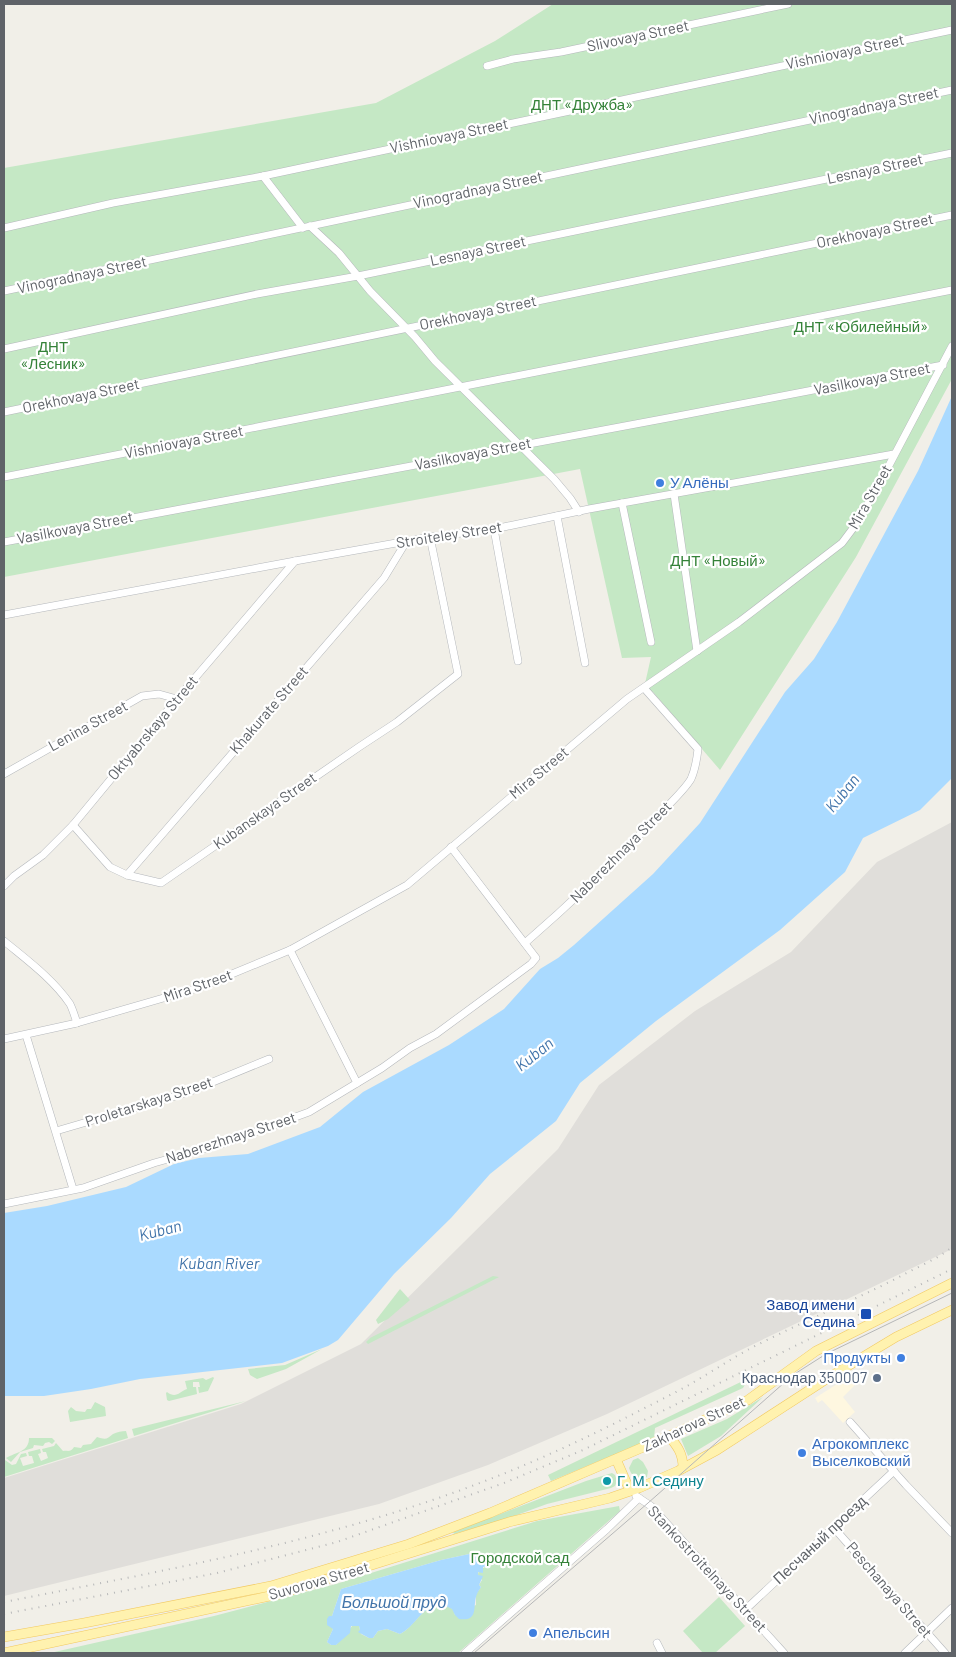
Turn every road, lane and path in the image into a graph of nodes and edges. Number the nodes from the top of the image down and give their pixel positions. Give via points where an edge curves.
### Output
1 (788, 4) edge
2 (952, 30) edge
3 (487, 66) dead end
4 (952, 90) edge
5 (952, 153) edge
6 (264, 176) junction
7 (952, 215) edge
8 (306, 227) junction
9 (4, 228) edge
10 (358, 276) junction
11 (952, 290) edge
12 (4, 291) edge
13 (406, 328) junction
14 (952, 346) edge
15 (4, 349) edge
16 (943, 365) junction
17 (462, 386) junction
18 (4, 412) edge
19 (519, 445) junction
20 (894, 454) junction
21 (4, 477) edge
22 (674, 494) junction
23 (622, 503) junction
24 (579, 512) junction
25 (556, 516) junction
26 (494, 529) junction
27 (430, 538) junction
28 (4, 542) edge
29 (406, 542) junction
30 (295, 561) junction
31 (4, 615) edge
32 (650, 642) dead end
33 (697, 651) junction
34 (518, 661) dead end
35 (585, 663) dead end
36 (644, 688) junction
37 (177, 699) junction
38 (4, 774) edge
39 (73, 825) junction
40 (451, 847) junction
41 (127, 875) junction
42 (4, 886) edge
43 (4, 941) edge
44 (525, 943) junction
45 (290, 950) junction
46 (77, 1023) junction
47 (26, 1035) junction
48 (4, 1039) edge
49 (269, 1059) dead end
50 (358, 1083) junction
51 (56, 1131) junction
52 (73, 1189) junction
53 (4, 1204) edge
54 (952, 1283) edge
55 (952, 1310) edge
56 (850, 1422) dead end
57 (669, 1436) junction
58 (616, 1459) junction
59 (683, 1468) junction
60 (894, 1471) junction
61 (630, 1491) junction
62 (639, 1498) junction
63 (834, 1528) junction
64 (952, 1533) edge
65 (952, 1608) edge
66 (746, 1610) junction
67 (84, 1623) junction
68 (927, 1633) junction
69 (4, 1636) edge
70 (4, 1642) edge
71 (658, 1643) dead end
72 (7, 1653) edge
73 (465, 1653) edge
74 (662, 1653) edge
75 (784, 1653) edge
76 (905, 1653) edge
77 (944, 1653) edge

1 - 3 street, Slivovaya Street
2 - 6 street, Vishniovaya Street
4 - 8 street, Vinogradnaya Street
5 - 10 street, Lesnaya Street
6 - 8 street
6 - 9 street, Vishniovaya Street via 113,203
7 - 13 street, Orekhovaya Street
8 - 10 street via 339,253
8 - 12 street, Vinogradnaya Street
10 - 13 street
10 - 15 street, Lesnaya Street via 257,294
11 - 17 street, Vishniovaya Street
13 - 17 street
13 - 18 street, Orekhovaya Street
14 - 16 street, Mira Street
16 - 19 street, Vasilkovaya Street
16 - 20 street, Mira Street
17 - 19 street
17 - 21 street, Vishniovaya Street
19 - 24 street via 554,479
19 - 28 street, Vasilkovaya Street
20 - 22 street, Stroiteley Street
20 - 33 street, Mira Street via 875,492 842,543
22 - 23 street, Stroiteley Street
22 - 33 street
23 - 24 street, Stroiteley Street
23 - 32 street
24 - 25 street, Stroiteley Street
25 - 26 street, Stroiteley Street
25 - 35 street
26 - 27 street, Stroiteley Street
26 - 34 street
27 - 29 street, Stroiteley Street
27 - 41 street, Kubanskaya Street via 458,674 397,722 161,883
29 - 30 street, Stroiteley Street
29 - 41 street, Khakurate Street via 384,578
30 - 31 street, Stroiteley Street
30 - 37 street, Oktyabrskaya Street
33 - 36 street, Mira Street
36 - 40 street, Mira Street
36 - 44 street, Naberezhnaya Street via 698,749 691,779 617,859
37 - 38 street, Lenina Street via 159,694 142,696
37 - 39 street, Oktyabrskaya Street
39 - 41 street, Kubanskaya Street via 110,867
39 - 42 street, Oktyabrskaya Street via 43,855
40 - 44 street
40 - 45 street, Mira Street via 407,885
43 - 46 street via 56,987 71,1006
44 - 50 street, Naberezhnaya Street via 536,958 531,964 436,1034
45 - 46 street, Mira Street via 198,988
45 - 50 street
46 - 47 street, Mira Street
47 - 48 street, Mira Street
47 - 51 street
49 - 51 street, Proletarskaya Street via 186,1093
50 - 52 street, Naberezhnaya Street via 309,1112 275,1125
51 - 52 street
52 - 53 street, Naberezhnaya Street
54 - 57 main road, Zakharova Street via 830,1343 748,1400
55 - 59 main road, Zakharova Street via 896,1337
56 - 60 street
57 - 58 main road, Zakharova Street
57 - 59 main road via 681,1453
58 - 61 main road, Stankostroitelnaya Street
58 - 67 main road, Suvorova Street via 408,1544 271,1586
59 - 61 main road, Zakharova Street
60 - 63 street, Песчаный проезд
60 - 64 street
61 - 62 street, Stankostroitelnaya Street
61 - 72 main road, Suvorova Street via 509,1522 280,1594
62 - 66 street, Stankostroitelnaya Street via 652,1506
62 - 73 street
63 - 66 street, Песчаный проезд
63 - 68 street, Peschanaya Street
65 - 68 street
66 - 75 street, Stankostroitelnaya Street
67 - 69 main road, Suvorova Street
67 - 70 main road, Suvorova Street
68 - 76 street
68 - 77 street, Peschanaya Street
71 - 74 street

